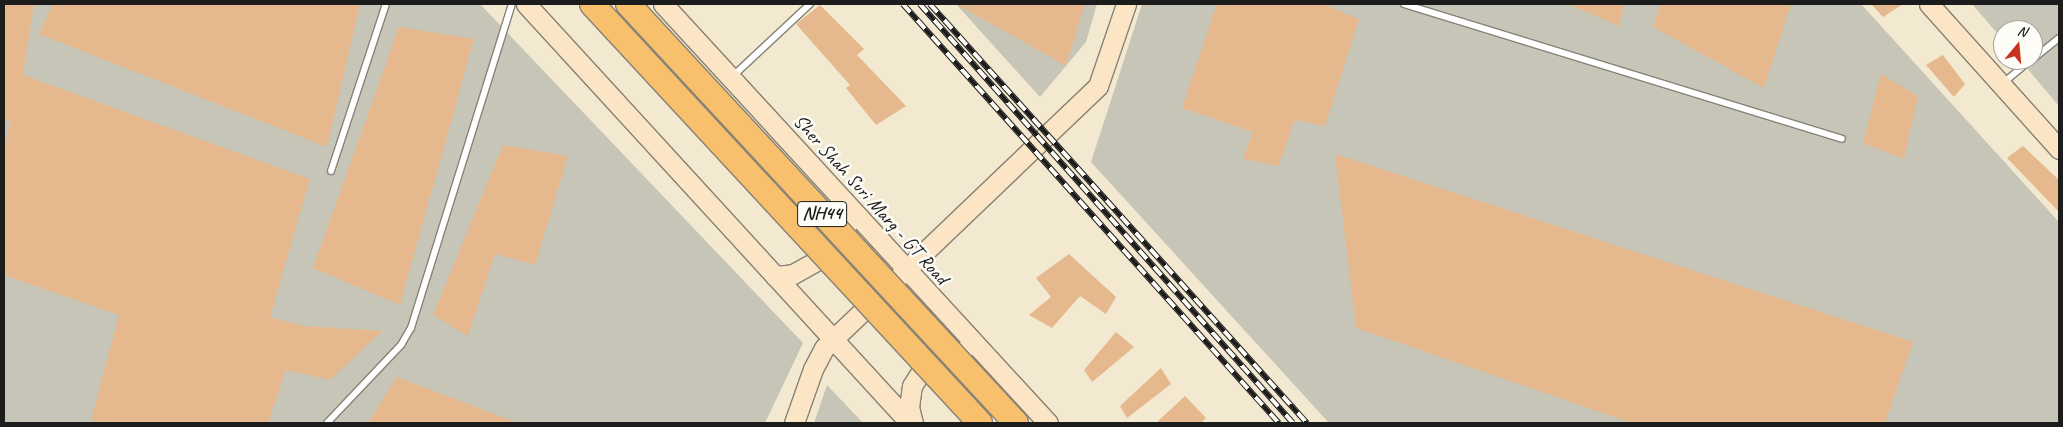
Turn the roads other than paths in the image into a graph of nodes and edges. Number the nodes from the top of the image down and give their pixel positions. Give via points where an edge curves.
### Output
1 (386, 4) edge
2 (512, 4) edge
3 (526, 4) edge
4 (592, 4) edge
5 (628, 4) edge
6 (663, 4) edge
7 (810, 4) edge
8 (1126, 4) edge
9 (1404, 4) edge
10 (1929, 4) edge
11 (2059, 38) edge
12 (2043, 50) edge
13 (2018, 70) edge
14 (730, 78) junction
15 (2001, 84) junction
16 (1842, 138) dead end
17 (2059, 149) edge
18 (331, 171) dead end
19 (851, 212) junction
20 (906, 271) junction
21 (775, 276) junction
22 (832, 340) junction
23 (984, 355) junction
24 (327, 423) edge
25 (794, 423) edge
26 (911, 423) edge
27 (980, 423) edge
28 (1016, 423) edge
29 (1048, 423) edge

1 - 18 lane
2 - 24 lane via 417,313 400,345
3 - 21 street
4 - 27 highway, NH44, bridge
5 - 28 highway, NH44, bridge
6 - 14 street, Sher Shah Suri Marg - GT Road
7 - 14 lane
8 - 20 street via 1098,86
9 - 16 lane
10 - 15 street
11 - 12 lane
13 - 15 lane
14 - 19 street, Sher Shah Suri Marg - GT Road
15 - 17 street
19 - 20 street, Sher Shah Suri Marg - GT Road
19 - 21 street via 846,228 824,257 793,274
20 - 22 street
20 - 23 street, Sher Shah Suri Marg - GT Road
21 - 22 street
22 - 25 street via 818,357
22 - 26 street
23 - 26 street via 963,351 941,355 924,367 912,386
23 - 29 street, Sher Shah Suri Marg - GT Road

